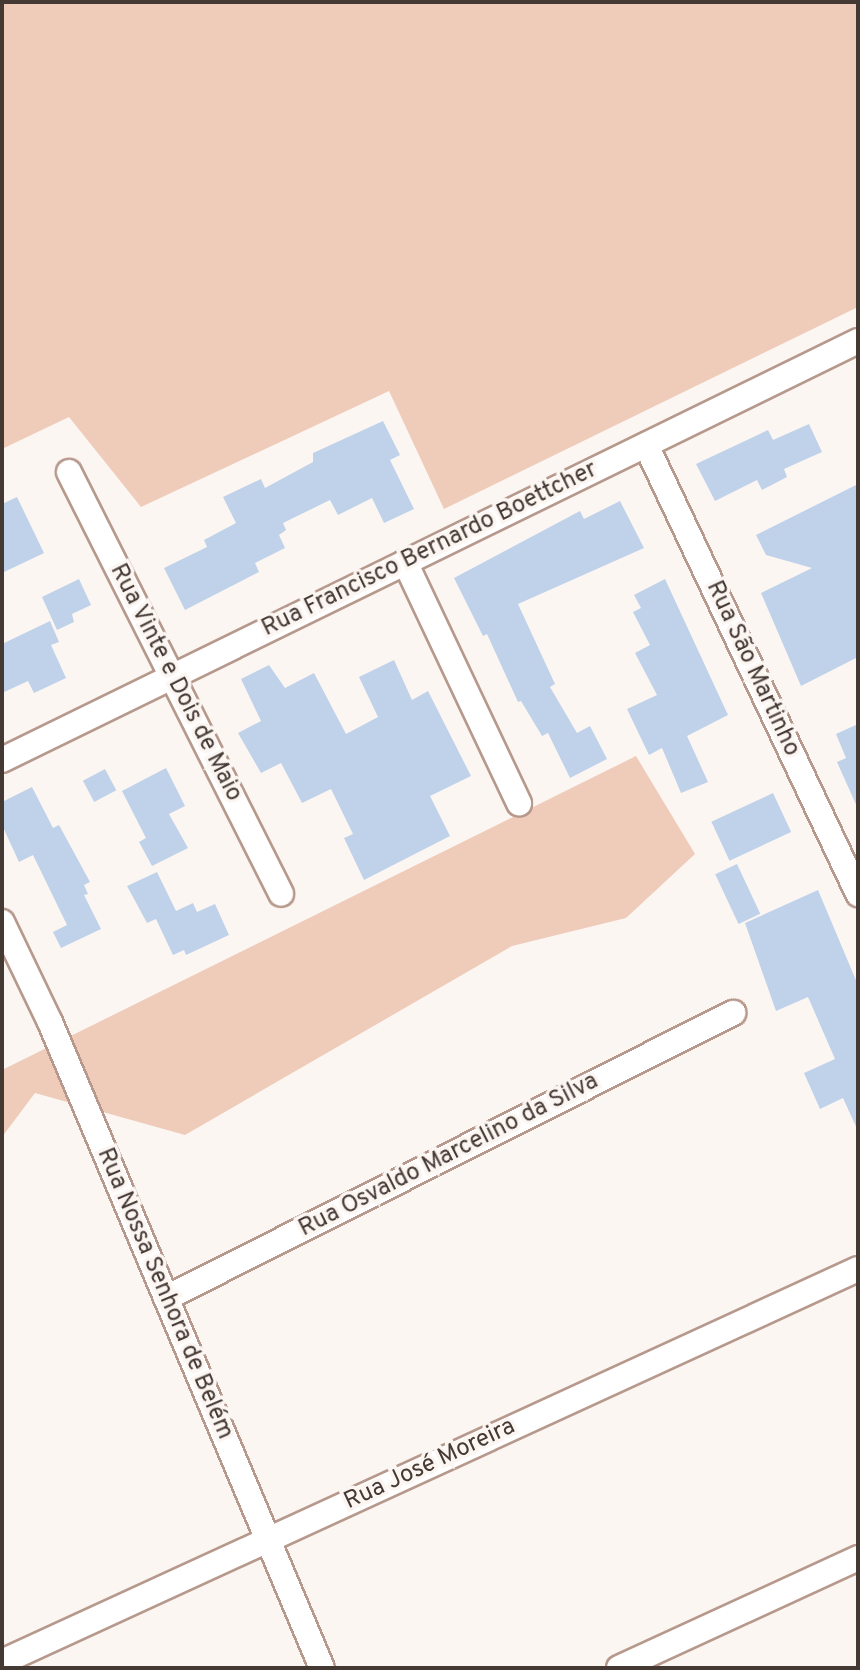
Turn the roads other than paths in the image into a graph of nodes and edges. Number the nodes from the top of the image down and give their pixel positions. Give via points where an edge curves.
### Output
1 (858, 341) edge
2 (646, 445) junction
3 (69, 472) dead end
4 (405, 562) junction
5 (172, 677) junction
6 (2, 760) edge
7 (519, 803) dead end
8 (855, 881) edge
9 (281, 894) dead end
10 (2, 922) edge
11 (733, 1013) dead end
12 (858, 1269) edge
13 (166, 1298) junction
14 (267, 1539) junction
15 (858, 1558) edge
16 (2, 1662) edge
17 (322, 1668) edge
18 (619, 1668) edge

1 - 2 street, Rua Francisco Bernardo Boettcher
2 - 4 street, Rua Francisco Bernardo Boettcher
2 - 8 street, Rua São Martinho
3 - 5 street, Rua Vinte e Dois de Maio
4 - 5 street, Rua Francisco Bernardo Boettcher
4 - 7 street
5 - 6 street, Rua Francisco Bernardo Boettcher
5 - 9 street, Rua Vinte e Dois de Maio
10 - 13 street, Rua Nossa Senhora de Belém via 50,1022
11 - 13 street, Rua Osvaldo Marcelino da Silva
12 - 14 street, Rua José Moreira
13 - 14 street, Rua Nossa Senhora de Belém
14 - 16 street, Rua José Moreira
14 - 17 street, Rua Nossa Senhora de Belém
15 - 18 street

